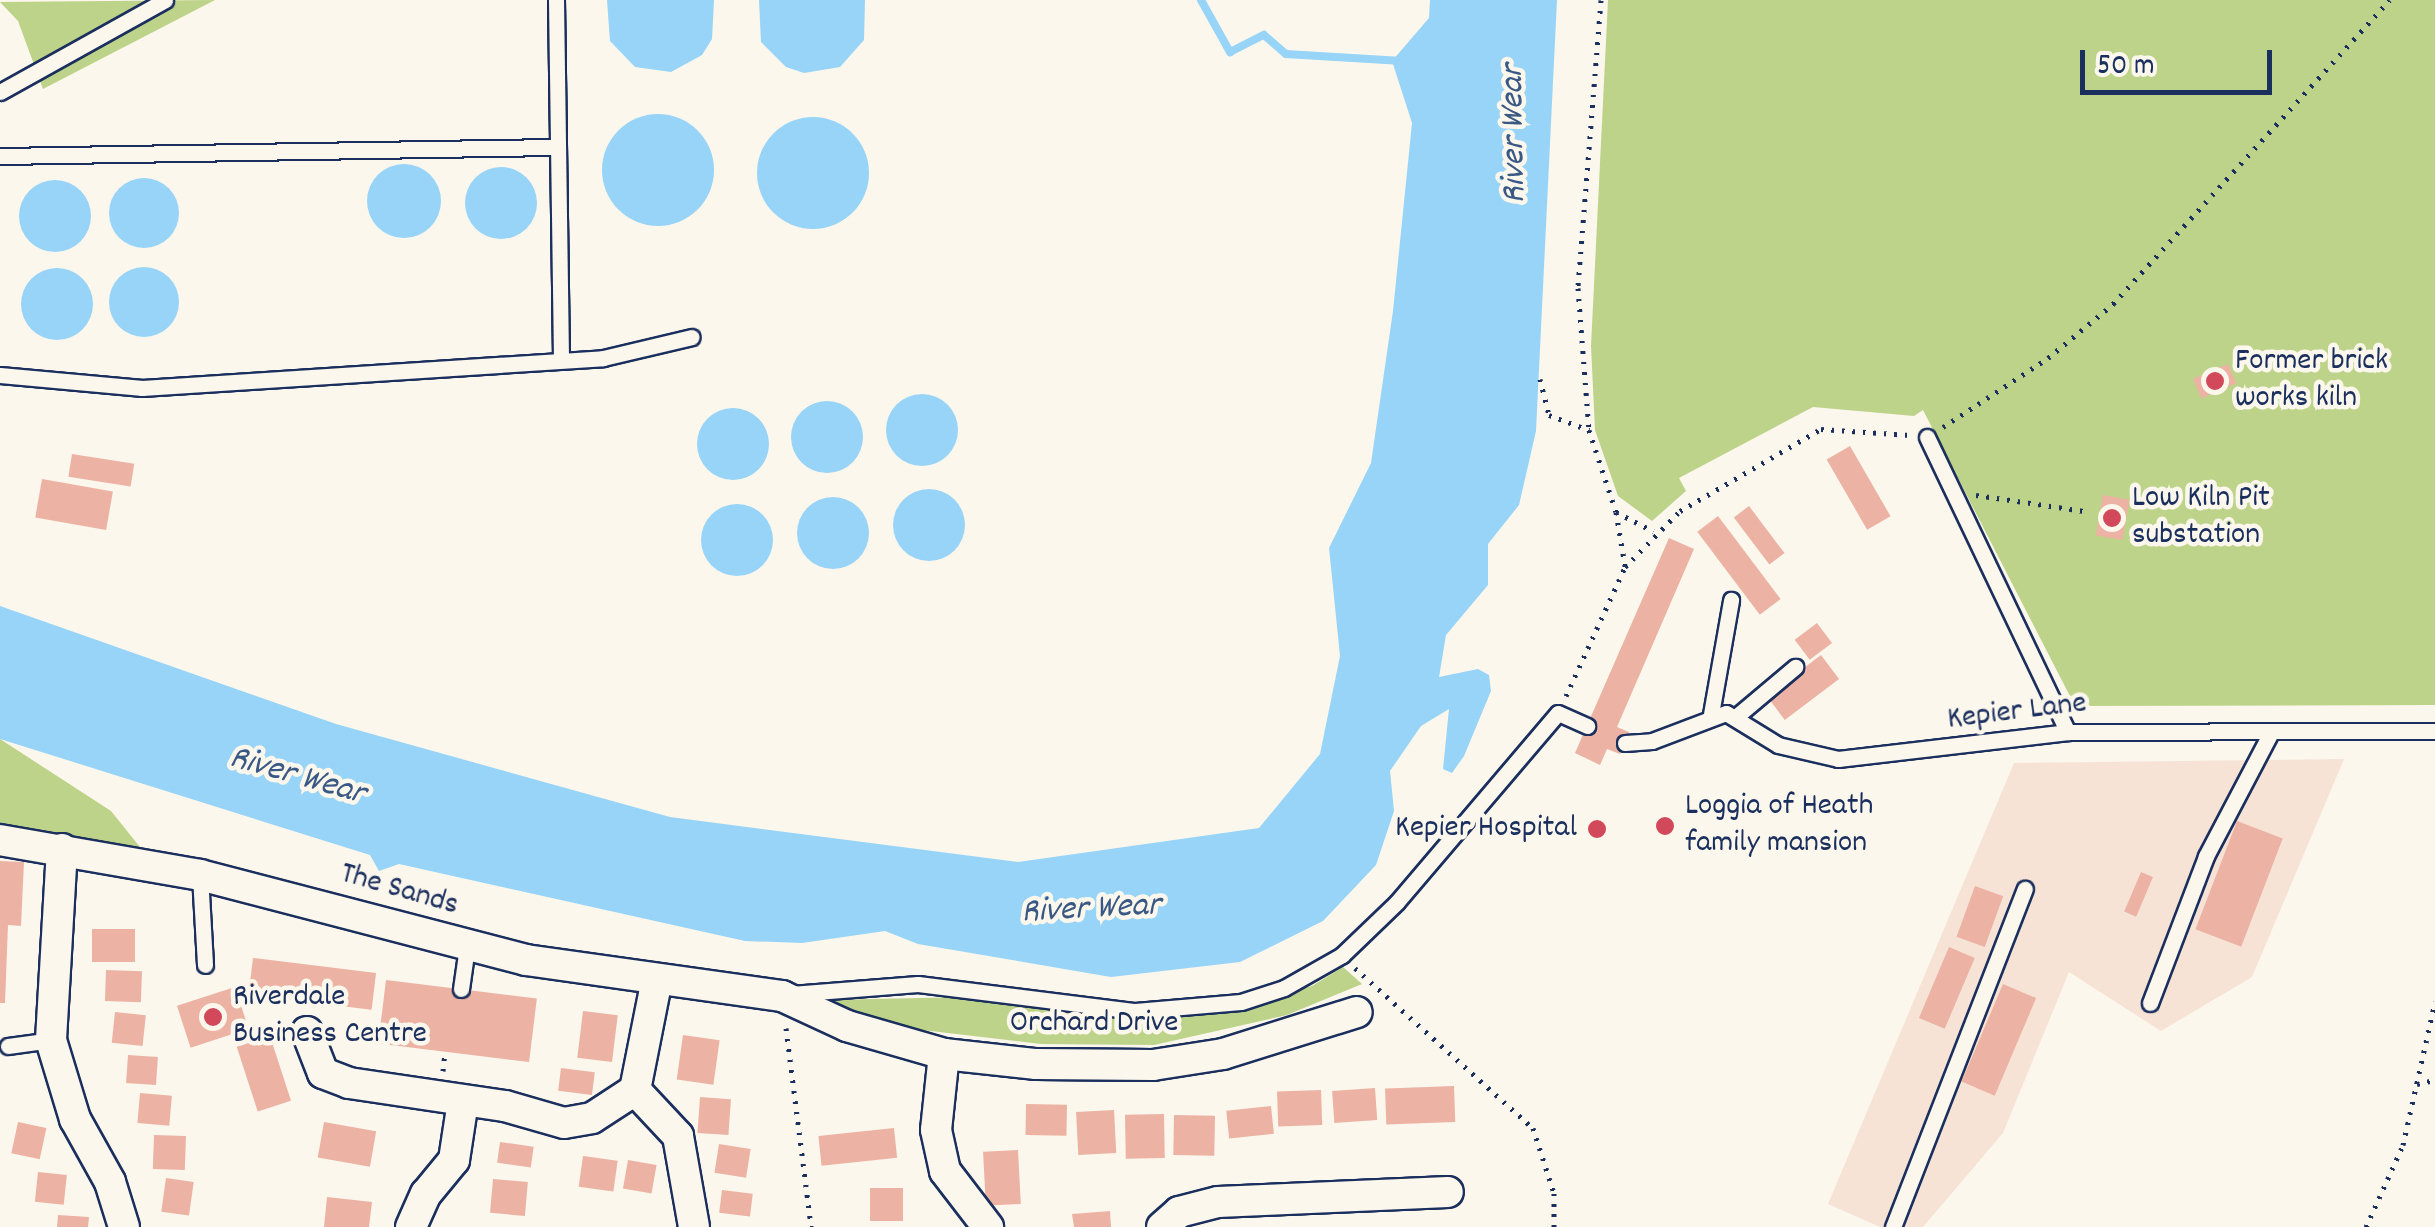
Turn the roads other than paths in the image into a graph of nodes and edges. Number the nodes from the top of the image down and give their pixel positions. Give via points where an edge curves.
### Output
1 (165, 0) edge
2 (556, 0) edge
3 (0, 92) edge
4 (557, 147) junction
5 (0, 156) edge
6 (692, 338) dead end
7 (561, 358) junction
8 (0, 375) edge
9 (1927, 437) road end
10 (1730, 600) dead end
11 (1795, 667) dead end
12 (1710, 714) junction
13 (1738, 715) junction
14 (1587, 726) dead end
15 (2435, 731) edge
16 (2068, 732) junction
17 (2272, 732) junction
18 (1625, 742) dead end
19 (0, 840) edge
20 (62, 849) junction
21 (200, 875) junction
22 (2025, 888) dead end
23 (466, 947) junction
24 (205, 965) dead end
25 (656, 979) junction
26 (462, 989) dead end
27 (782, 996) junction
28 (2150, 1003) dead end
29 (1356, 1012) dead end
30 (307, 1032) dead end
31 (50, 1040) junction
32 (8, 1046) dead end
33 (944, 1054) junction
34 (635, 1090) junction
35 (463, 1101) junction
36 (1448, 1192) dead end
37 (124, 1227) edge
38 (411, 1227) edge
39 (694, 1227) edge
40 (988, 1227) edge
41 (1162, 1227) edge
42 (1893, 1227) edge

1 - 3 lane
2 - 4 lane
4 - 5 lane
4 - 7 lane
6 - 7 lane via 602,358
7 - 8 lane via 142,388
9 - 16 lane
10 - 12 lane
11 - 13 lane
12 - 13 lane
12 - 18 lane via 1652,740
13 - 16 lane, Kepier Lane via 1778,745 1838,759
14 - 27 lane via 1558,713 1398,902 1342,956 1284,988 1192,1009 1135,1011 918,984
15 - 17 lane, Kepier Lane
16 - 17 lane, Kepier Lane
17 - 28 lane via 2206,856
19 - 20 street, The Sands
20 - 21 street, The Sands
20 - 31 street
21 - 23 street, The Sands
21 - 24 lane
22 - 42 lane
23 - 25 street, The Sands
23 - 26 lane
25 - 27 street, The Sands
25 - 34 street
27 - 33 street, Orchard Drive via 846,1026
29 - 33 street, Orchard Drive via 1223,1054 1153,1065 1036,1064
30 - 35 street via 323,1073
31 - 32 lane
31 - 37 street via 75,1120 110,1182
33 - 40 street via 936,1130 945,1172
34 - 35 street via 592,1118 564,1123
34 - 39 street via 678,1136
35 - 38 street via 454,1160 426,1194
36 - 41 street via 1218,1202 1179,1212

